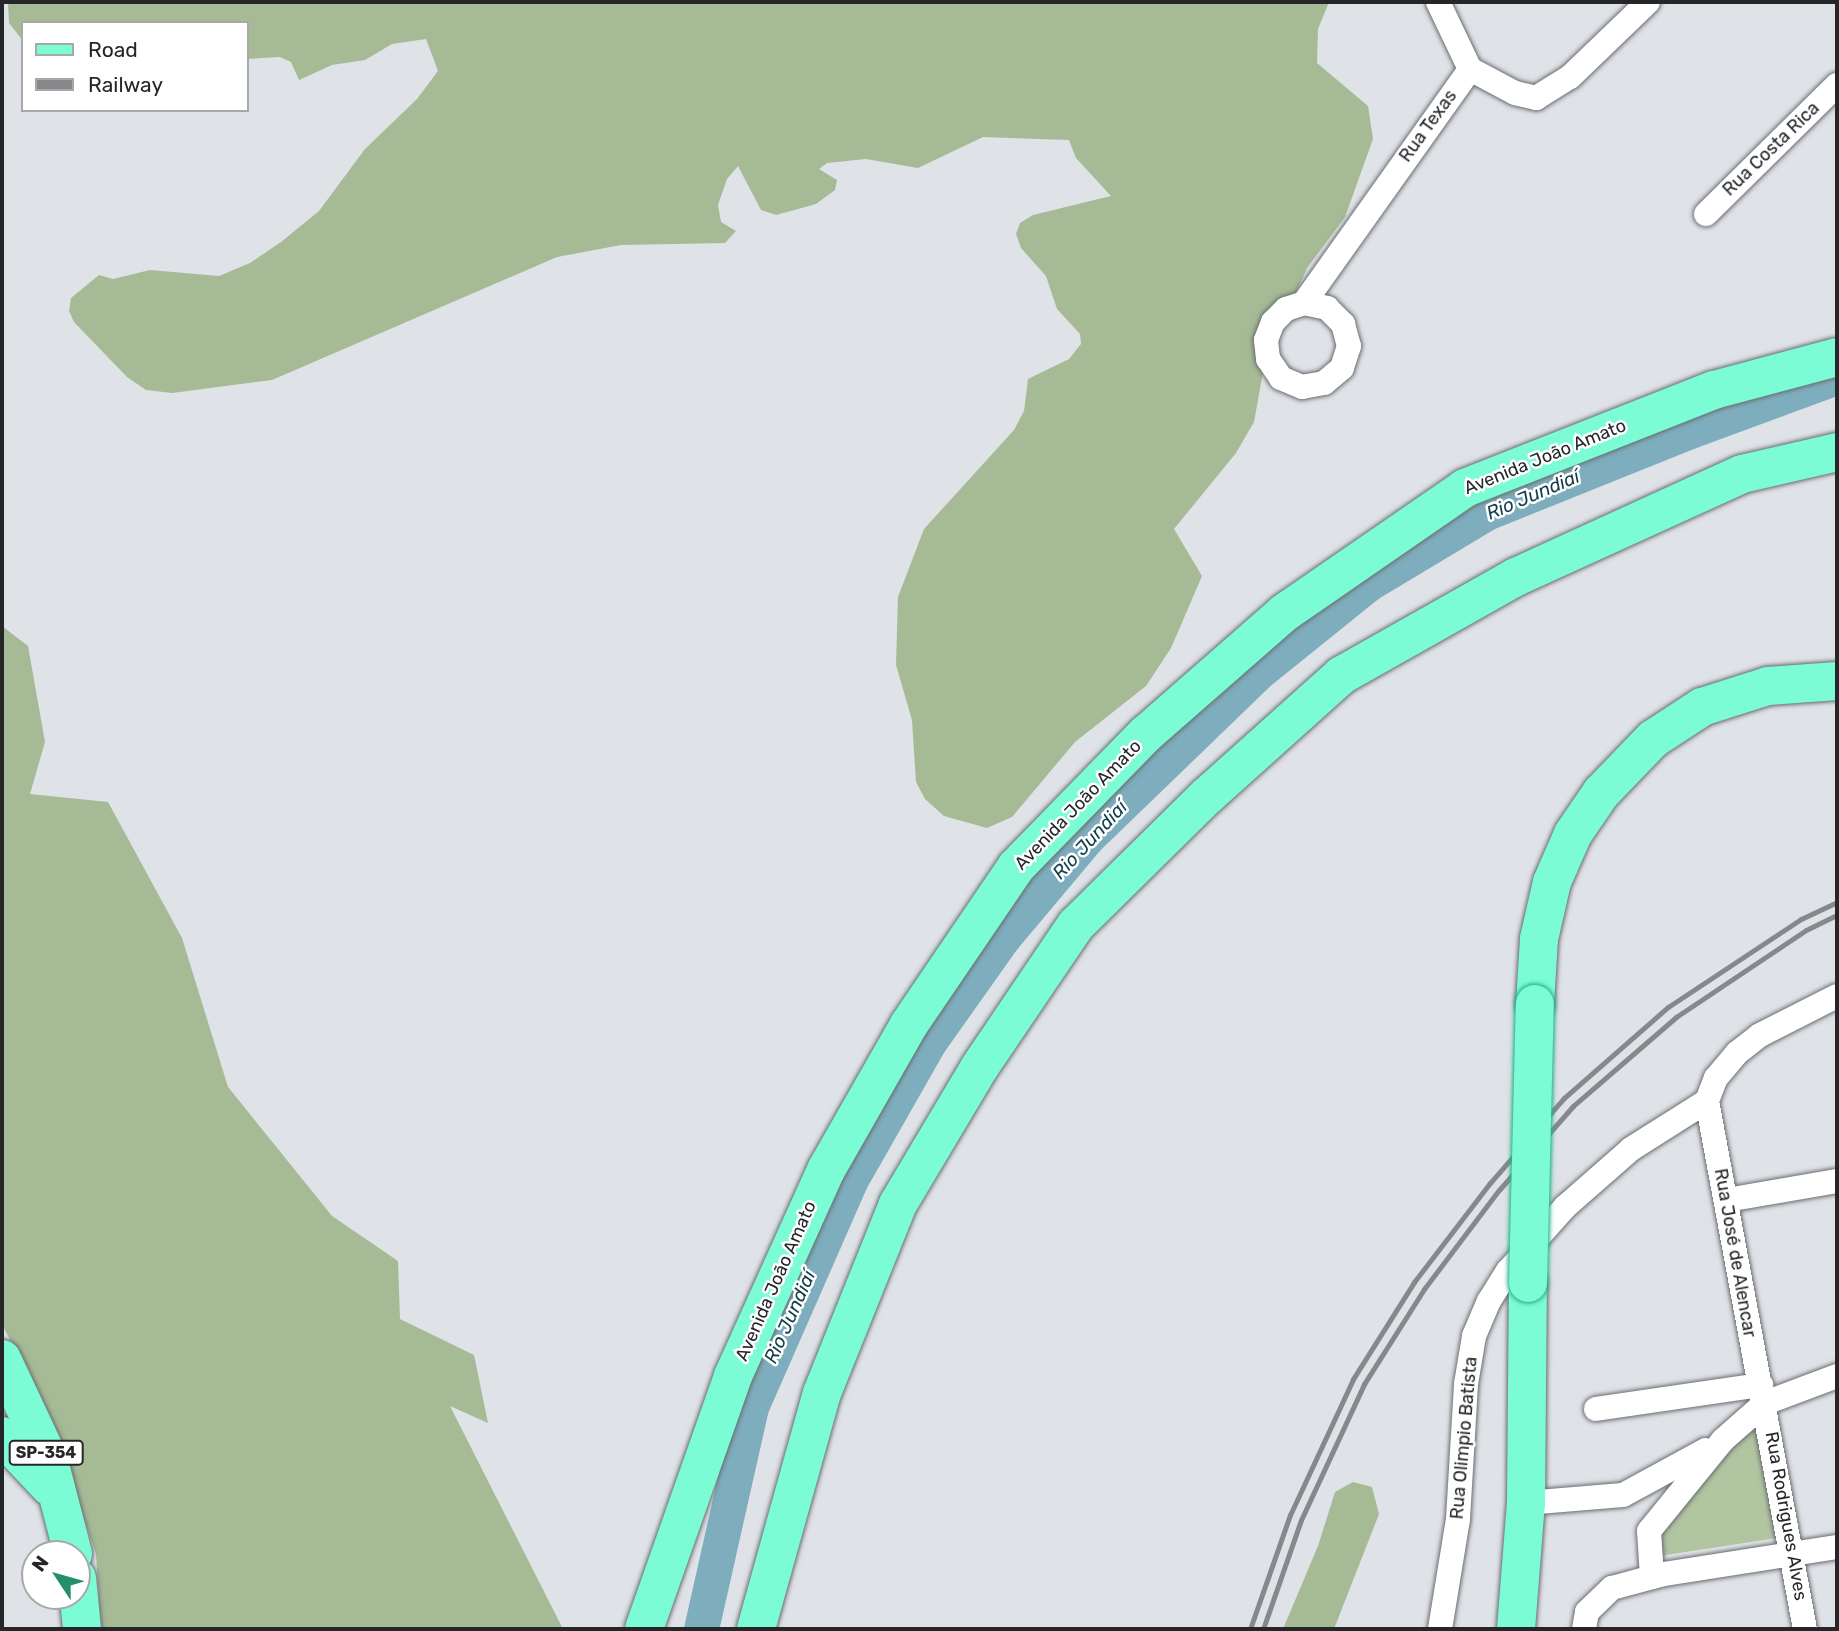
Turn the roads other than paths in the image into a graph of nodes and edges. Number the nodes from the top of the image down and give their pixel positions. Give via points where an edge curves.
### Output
1 (1438, 2) edge
2 (1647, 2) edge
3 (1470, 69) junction
4 (1837, 85) edge
5 (1706, 214) dead end
6 (1304, 303) junction
7 (1837, 357) edge
8 (1837, 452) edge
9 (1837, 681) edge
10 (1837, 996) edge
11 (1707, 1101) junction
12 (1837, 1181) edge
13 (1727, 1200) junction
14 (2, 1359) edge
15 (1837, 1376) edge
16 (1763, 1394) junction
17 (1596, 1409) dead end
18 (2, 1436) edge
19 (1724, 1440) junction
20 (60, 1500) junction
21 (1526, 1503) junction
22 (70, 1540) edge
23 (1837, 1547) edge
24 (1793, 1555) junction
25 (1652, 1577) junction
26 (1522, 1590) junction
27 (80, 1610) edge
28 (82, 1629) edge
29 (644, 1629) edge
30 (756, 1629) edge
31 (1440, 1629) edge
32 (1516, 1629) edge
33 (1530, 1629) edge
34 (1584, 1629) edge
35 (1805, 1629) edge

1 - 3 street
2 - 3 street via 1570,77 1536,98 1515,93
3 - 6 street, Rua Texas
4 - 5 street, Rua Costa Rica
6 - 6 street, Rua Texas via 1286,309 1273,322 1266,340 1268,359 1281,377 1302,387 1324,383 1342,368 1349,346 1343,324 1327,308
7 - 29 main road, Avenida João Amato via 1714,390 1465,488 1284,613 1146,734 1016,867 908,1026 826,1170 733,1376
8 - 30 main road via 1742,474 1516,577 1342,675 1207,796 1076,925 979,1068 898,1203 821,1393
9 - 21 main road, bridge via 1768,686 1702,707 1653,739 1601,793 1573,834 1552,882 1539,939 1535,1004
10 - 11 street via 1737,1053 1716,1078
11 - 13 street, Rua José de Alencar
11 - 31 street, Rua Olimpio Batista via 1631,1149 1565,1207 1489,1301 1474,1336 1466,1384 1458,1519
12 - 13 street
13 - 16 street, Rua José de Alencar
14 - 20 main road, SP-354 via 33,1419
15 - 16 street
16 - 17 street
16 - 19 street
16 - 24 street, Rua Rodrigues Alves
18 - 20 main road
19 - 21 street via 1623,1495
19 - 25 street via 1649,1531
20 - 22 main road, SP-354
21 - 26 main road
23 - 24 street
24 - 25 street
24 - 35 street, Rua Rodrigues Alves
25 - 34 street via 1600,1596 1587,1612
26 - 32 main road
26 - 33 main road
27 - 28 main road

